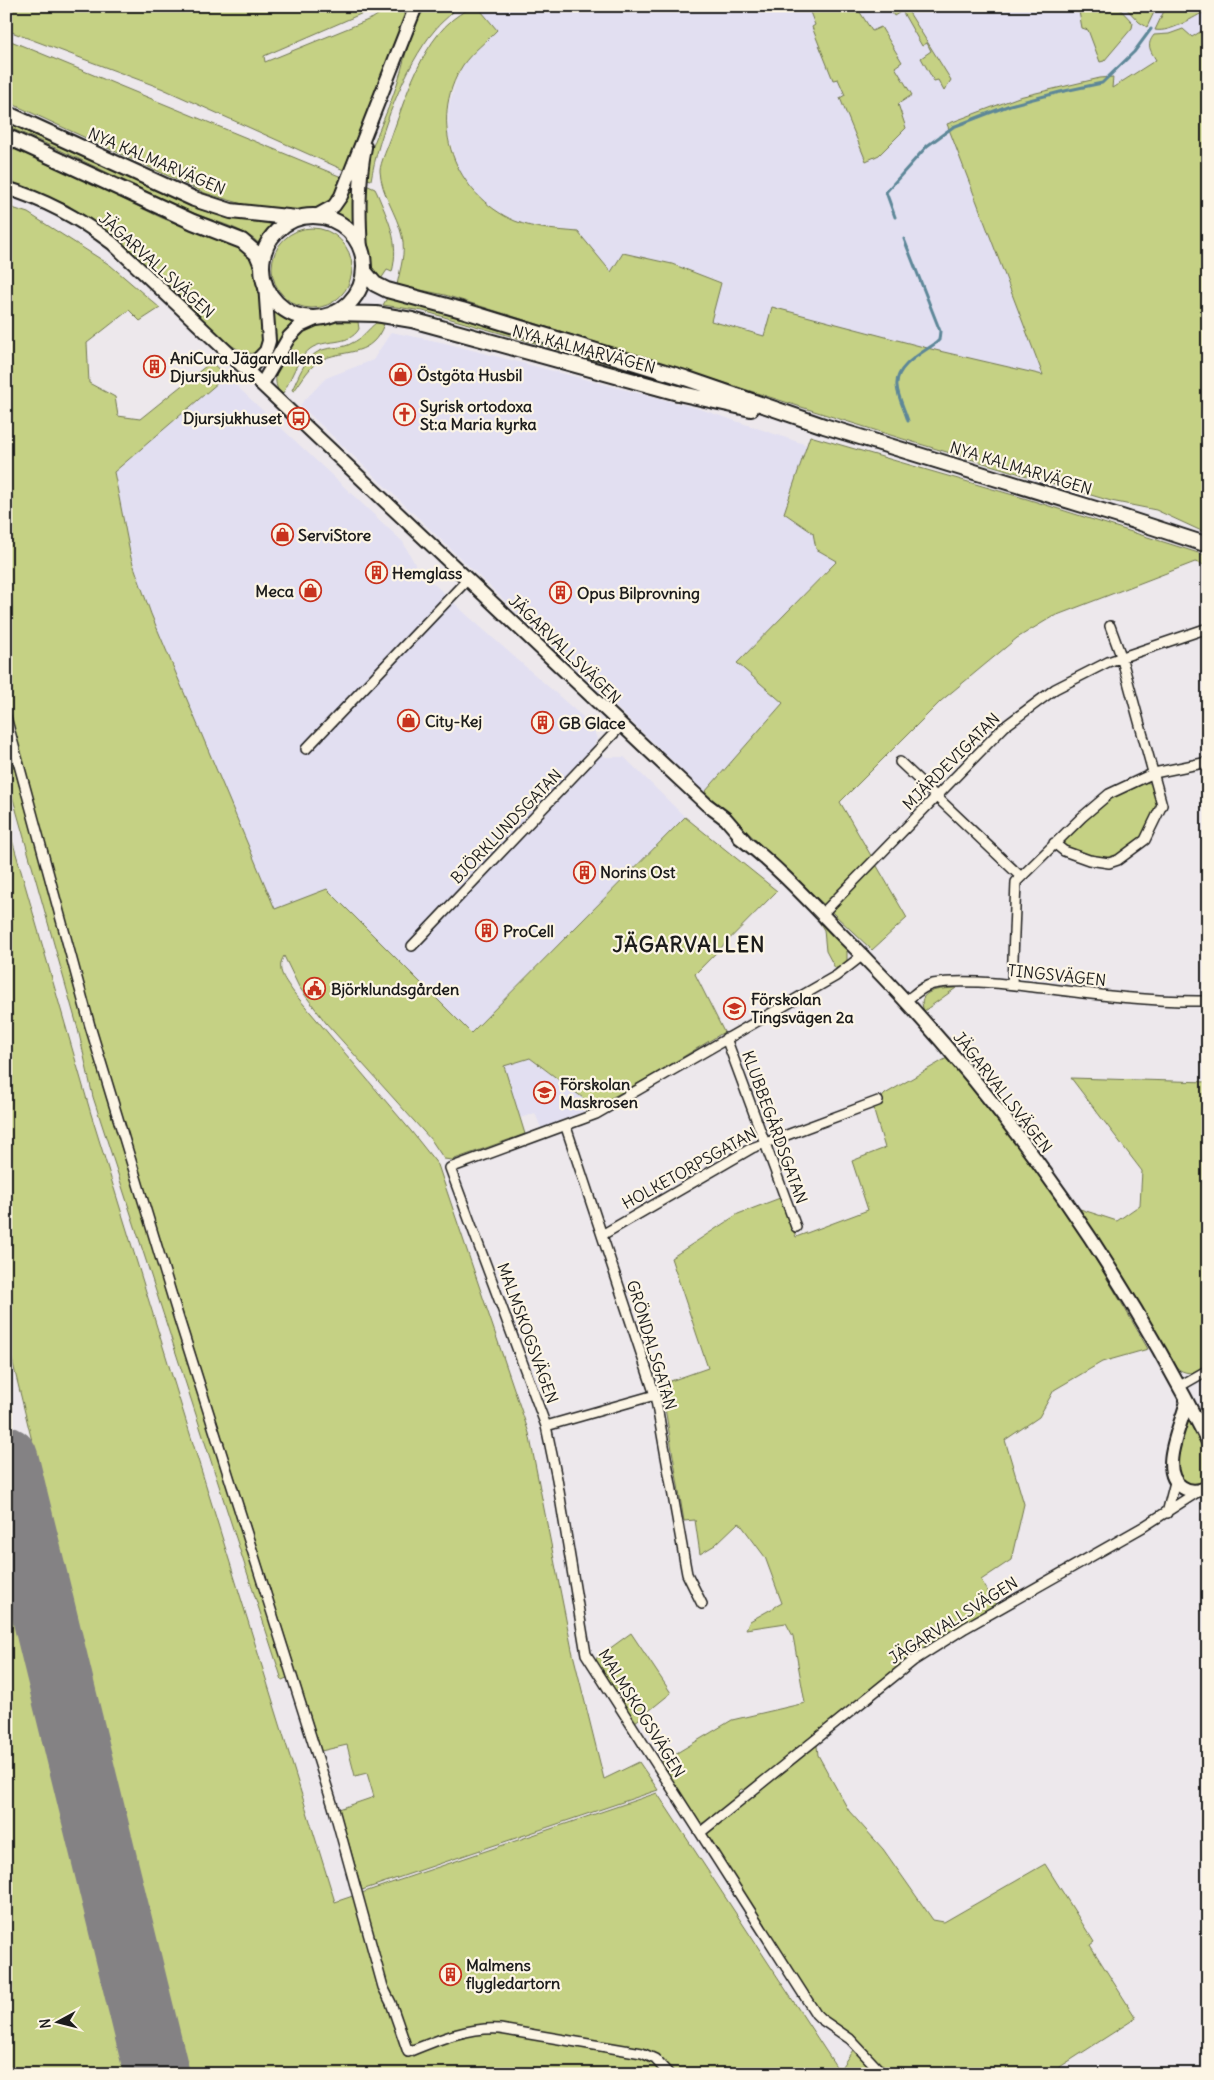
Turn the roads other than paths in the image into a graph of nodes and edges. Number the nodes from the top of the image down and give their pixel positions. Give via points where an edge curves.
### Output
1 (416, 6) edge
2 (422, 6) edge
3 (407, 31) junction
4 (6, 113) edge
5 (369, 128) junction
6 (6, 136) edge
7 (6, 188) edge
8 (316, 216) junction
9 (300, 218) junction
10 (361, 251) junction
11 (262, 267) junction
12 (364, 271) junction
13 (265, 284) junction
14 (334, 314) junction
15 (318, 318) junction
16 (248, 370) junction
17 (262, 384) junction
18 (824, 426) junction
19 (1208, 545) edge
20 (468, 579) junction
21 (1110, 626) dead end
22 (1208, 628) edge
23 (1121, 656) junction
24 (6, 717) edge
25 (622, 725) junction
26 (306, 749) dead end
27 (900, 762) dead end
28 (1208, 762) edge
29 (1154, 773) junction
30 (936, 796) junction
31 (1054, 844) junction
32 (1020, 877) junction
33 (822, 914) junction
34 (412, 946) dead end
35 (863, 955) junction
36 (1012, 984) junction
37 (907, 1000) junction
38 (1208, 1001) edge
39 (726, 1038) junction
40 (878, 1101) dead end
41 (566, 1127) junction
42 (765, 1142) junction
43 (796, 1227) dead end
44 (602, 1235) junction
45 (1208, 1370) edge
46 (1180, 1386) junction
47 (655, 1395) junction
48 (1187, 1401) junction
49 (546, 1426) junction
50 (1208, 1442) edge
51 (1175, 1482) junction
52 (1204, 1489) edge
53 (1166, 1513) junction
54 (702, 1604) dead end
55 (701, 1832) junction
56 (669, 2074) edge
57 (883, 2074) edge

1 - 3 street
2 - 3 street
3 - 5 street
4 - 9 main road, NYA KALMARVÄGEN via 194,199 230,210
5 - 8 street via 338,202
5 - 10 street via 358,209
6 - 11 main road via 193,222 242,241 257,254
7 - 16 street, JÄGARVALLSVÄGEN via 62,210 112,243
8 - 9 main road
8 - 10 main road via 339,224 356,240
9 - 11 main road via 285,224 273,236 265,250
10 - 12 main road
11 - 13 main road
12 - 14 main road via 351,301
12 - 18 main road, NYA KALMARVÄGEN via 375,284 387,290 676,376
13 - 15 main road via 281,307 298,316
13 - 16 street via 269,341 266,351
14 - 15 main road
14 - 18 main road, NYA KALMARVÄGEN via 376,314 412,320 678,393
15 - 17 street via 300,326 289,337
16 - 17 street, JÄGARVALLSVÄGEN
17 - 20 street, JÄGARVALLSVÄGEN
18 - 19 main road, NYA KALMARVÄGEN
20 - 25 street, JÄGARVALLSVÄGEN
20 - 26 street
21 - 23 street
22 - 23 street, MJÄRDEVIGATAN
23 - 29 street
23 - 30 street, MJÄRDEVIGATAN via 1055,689 1004,727
24 - 56 street via 90,1026 330,1796 383,1987 408,2052 469,2030 500,2028 642,2053 655,2059
25 - 33 street, JÄGARVALLSVÄGEN via 706,804 721,823
25 - 34 street, BJÖRKLUNDSGATAN
27 - 30 street
28 - 29 street
29 - 31 street via 1109,794
29 - 31 street via 1162,805 1145,840 1118,860 1102,862 1064,851
30 - 32 street
30 - 33 street, MJÄRDEVIGATAN
31 - 32 street
32 - 36 street via 1016,882
33 - 35 street, JÄGARVALLSVÄGEN
35 - 37 street, JÄGARVALLSVÄGEN
35 - 39 street via 836,976
36 - 37 street, TINGSVÄGEN via 941,983 925,987
36 - 38 street, TINGSVÄGEN via 1145,1000
37 - 46 street, JÄGARVALLSVÄGEN via 974,1077 1044,1170 1110,1266
39 - 41 street via 608,1108
39 - 42 street, KLUBBEGÅRDSGATAN
40 - 42 street, HOLKETORPSGATAN
41 - 44 street, GRÖNDALSGATAN
41 - 49 street, MALMSKOGSVÄGEN via 450,1168
42 - 43 street, KLUBBEGÅRDSGATAN
42 - 44 street, HOLKETORPSGATAN
44 - 47 street, GRÖNDALSGATAN
45 - 46 street
46 - 48 street, JÄGARVALLSVÄGEN
47 - 49 street
47 - 54 street, GRÖNDALSGATAN via 687,1574
48 - 50 street, JÄGARVALLSVÄGEN
48 - 51 street via 1171,1459 1170,1470
49 - 55 street, MALMSKOGSVÄGEN via 586,1654
51 - 52 street, JÄGARVALLSVÄGEN via 1186,1489
51 - 53 street
52 - 53 street, JÄGARVALLSVÄGEN
53 - 55 street, JÄGARVALLSVÄGEN via 913,1661
55 - 57 street, MALMSKOGSVÄGEN via 816,2014 854,2043

